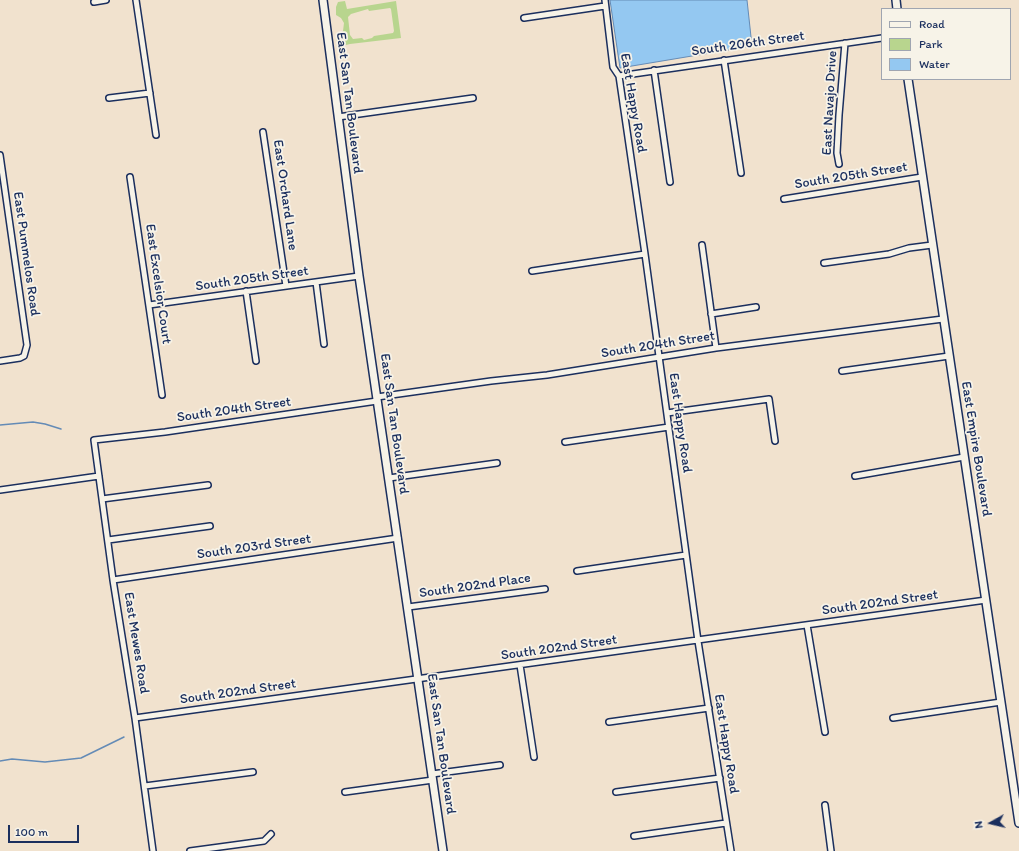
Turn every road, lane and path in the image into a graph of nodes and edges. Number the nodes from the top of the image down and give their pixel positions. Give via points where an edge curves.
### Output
1 (106, 0) edge
2 (136, 0) edge
3 (323, 0) edge
4 (605, 0) edge
5 (94, 2) dead end
6 (605, 6) junction
7 (524, 18) dead end
8 (881, 38) edge
9 (845, 43) junction
10 (724, 60) junction
11 (654, 70) junction
12 (618, 76) junction
13 (908, 80) edge
14 (150, 93) junction
15 (108, 98) dead end
16 (473, 98) dead end
17 (338, 117) junction
18 (263, 132) dead end
19 (156, 135) dead end
20 (0, 155) edge
21 (839, 164) dead end
22 (741, 173) dead end
23 (130, 177) dead end
24 (922, 177) junction
25 (670, 182) dead end
26 (784, 199) dead end
27 (7, 203) junction
28 (0, 204) edge
29 (702, 245) dead end
30 (932, 245) junction
31 (645, 254) junction
32 (824, 262) dead end
33 (532, 271) dead end
34 (359, 276) junction
35 (316, 282) junction
36 (286, 286) junction
37 (246, 291) junction
38 (149, 305) junction
39 (756, 307) dead end
40 (711, 314) junction
41 (943, 319) junction
42 (324, 344) dead end
43 (716, 348) junction
44 (949, 356) junction
45 (659, 357) junction
46 (0, 361) edge
47 (256, 361) dead end
48 (842, 371) dead end
49 (162, 395) dead end
50 (377, 399) junction
51 (667, 413) junction
52 (669, 428) junction
53 (94, 440) joint
54 (775, 441) dead end
55 (565, 442) dead end
56 (964, 457) junction
57 (496, 463) dead end
58 (99, 476) junction
59 (855, 476) dead end
60 (389, 478) junction
61 (208, 485) dead end
62 (0, 490) edge
63 (102, 499) junction
64 (210, 526) dead end
65 (398, 538) junction
66 (108, 540) junction
67 (686, 555) junction
68 (577, 571) dead end
69 (113, 580) junction
70 (545, 589) dead end
71 (986, 600) junction
72 (408, 608) junction
73 (807, 625) junction
74 (698, 641) junction
75 (520, 665) junction
76 (418, 678) junction
77 (1001, 702) junction
78 (709, 708) junction
79 (135, 718) junction
80 (892, 718) dead end
81 (609, 722) dead end
82 (824, 732) dead end
83 (534, 757) dead end
84 (500, 766) dead end
85 (253, 772) dead end
86 (432, 777) junction
87 (720, 778) junction
88 (145, 786) junction
89 (345, 792) dead end
90 (616, 792) dead end
91 (826, 805) dead end
92 (726, 823) junction
93 (1019, 823) edge
94 (271, 834) dead end
95 (634, 836) dead end
96 (153, 851) edge
97 (190, 851) edge
98 (443, 851) edge
99 (730, 851) edge
100 (831, 851) edge

1 - 5 street
2 - 14 street
3 - 17 street, East San Tan Boulevard
4 - 6 street, East Happy Road
6 - 7 street
6 - 12 street, East Happy Road via 613,67
8 - 9 street, South 206th Street
9 - 10 street, South 206th Street
9 - 21 street, East Navajo Drive via 837,153
10 - 11 street, South 206th Street
10 - 22 street
11 - 12 street, South 206th Street
11 - 25 street
12 - 31 street, East Happy Road
13 - 24 street, East Empire Boulevard
14 - 15 street
14 - 19 street
16 - 17 street
17 - 34 street, East San Tan Boulevard
18 - 36 street, East Orchard Lane
20 - 27 street, East Pummelos Road
23 - 38 street, East Excelsior Court
24 - 26 street, South 205th Street
24 - 30 street, East Empire Boulevard
27 - 28 street
27 - 46 street, East Pummelos Road via 27,345 24,356
29 - 40 street
30 - 32 street via 888,254
30 - 41 street, East Empire Boulevard
31 - 33 street
31 - 45 street, East Happy Road
34 - 35 street, South 205th Street
34 - 50 street, East San Tan Boulevard
35 - 36 street, South 205th Street
35 - 42 street
36 - 37 street, South 205th Street
37 - 38 street, South 205th Street
37 - 47 street
38 - 49 street, East Excelsior Court
39 - 40 street
40 - 43 street
41 - 43 street, South 204th Street
41 - 44 street, East Empire Boulevard
43 - 45 street, South 204th Street
44 - 48 street
44 - 56 street, East Empire Boulevard
45 - 50 street, South 204th Street
45 - 51 street, East Happy Road
50 - 53 street, South 204th Street via 165,432
50 - 60 street, East San Tan Boulevard
51 - 52 street, East Happy Road
51 - 54 street via 769,399
52 - 55 street
52 - 67 street, East Happy Road
53 - 58 street, East Mewes Road
56 - 59 street
56 - 71 street, East Empire Boulevard
57 - 60 street
58 - 62 street
58 - 63 street, East Mewes Road
60 - 65 street, East San Tan Boulevard
61 - 63 street
63 - 66 street, East Mewes Road
64 - 66 street
65 - 69 street, South 203rd Street
65 - 72 street, East San Tan Boulevard
66 - 69 street, East Mewes Road
67 - 68 street
67 - 74 street, East Happy Road
69 - 79 street, East Mewes Road
70 - 72 street, South 202nd Place
71 - 73 street, South 202nd Street
71 - 77 street, East Empire Boulevard
72 - 76 street, East San Tan Boulevard
73 - 74 street, South 202nd Street
73 - 82 street
74 - 75 street, South 202nd Street
74 - 78 street, East Happy Road
75 - 76 street, South 202nd Street
75 - 83 street
76 - 79 street, South 202nd Street
76 - 86 street, East San Tan Boulevard
77 - 80 street
77 - 93 street, East Empire Boulevard
78 - 81 street
78 - 87 street, East Happy Road
79 - 88 street, East Mewes Road
84 - 86 street
85 - 88 street
86 - 89 street
86 - 98 street, East San Tan Boulevard
87 - 90 street
87 - 92 street, East Happy Road
88 - 96 street, East Mewes Road
91 - 100 street
92 - 95 street
92 - 99 street, East Happy Road
94 - 97 street via 264,841

